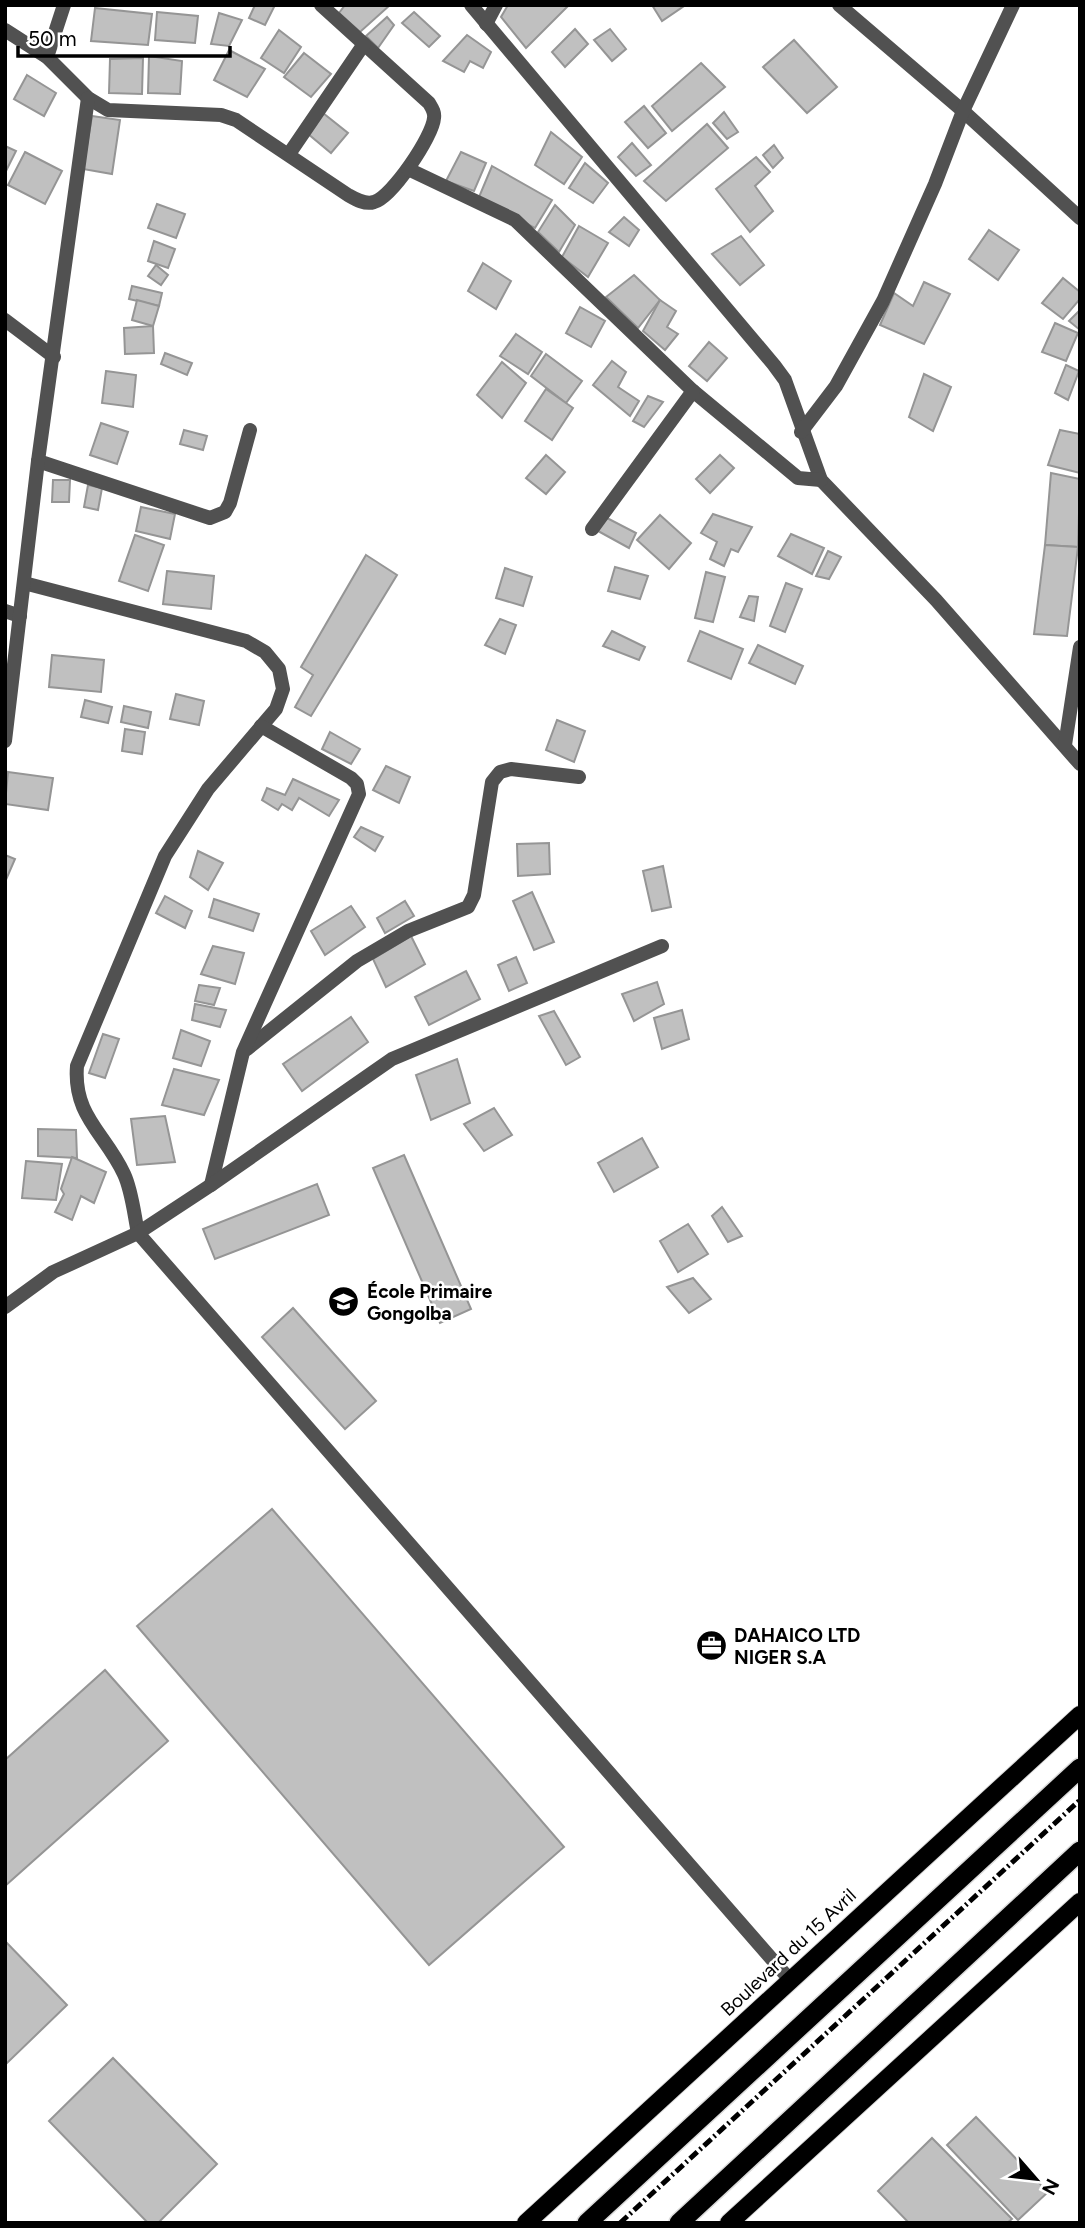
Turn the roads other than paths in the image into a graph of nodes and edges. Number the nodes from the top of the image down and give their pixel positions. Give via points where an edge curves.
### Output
1 (64, 5) edge
2 (321, 5) edge
3 (471, 5) edge
4 (496, 5) edge
5 (839, 5) edge
6 (1013, 5) edge
7 (485, 24) junction
8 (5, 30) edge
9 (364, 44) junction
10 (47, 57) junction
11 (89, 98) junction
12 (963, 111) junction
13 (289, 154) junction
14 (408, 169) junction
15 (1080, 218) edge
16 (5, 320) edge
17 (54, 357) junction
18 (693, 391) junction
19 (250, 430) dead end
20 (801, 432) junction
21 (38, 461) junction
22 (821, 480) junction
23 (592, 529) dead end
24 (24, 583) junction
25 (5, 611) edge
26 (20, 616) junction
27 (1080, 647) edge
28 (7, 722) edge
29 (261, 726) junction
30 (5, 741) edge
31 (1065, 745) junction
32 (1080, 764) edge
33 (579, 777) dead end
34 (663, 946) dead end
35 (243, 1052) junction
36 (212, 1185) junction
37 (138, 1233) junction
38 (5, 1307) edge
39 (1080, 1715) edge
40 (1080, 1768) edge
41 (1080, 1851) edge
42 (1080, 1902) edge
43 (790, 1981) junction
44 (526, 2223) edge
45 (587, 2223) edge
46 (679, 2223) edge
47 (729, 2223) edge

1 - 10 street
2 - 9 street
3 - 7 street
4 - 7 street
5 - 12 street
6 - 12 street
7 - 20 street via 775,365 785,380
8 - 10 street
9 - 13 street
9 - 14 street via 434,111 434,121
10 - 11 street
11 - 13 street via 119,112 221,115 251,127
11 - 17 street
12 - 15 street
12 - 20 street via 883,302 836,386
13 - 14 street via 361,201 374,202 386,194
14 - 18 street via 514,220
16 - 17 street
17 - 21 street
18 - 22 street via 797,478
18 - 23 street
19 - 21 street via 230,503 225,512 210,518
20 - 22 street
21 - 24 street
22 - 31 street
24 - 26 street
24 - 29 street via 246,640 265,652 279,669 283,689 276,709
25 - 26 street
26 - 28 street
27 - 31 street
28 - 30 street
29 - 35 street via 351,778 359,793
29 - 37 street via 208,789 164,856 77,1066 75,1087 83,1111 126,1177
31 - 32 street
33 - 35 street via 511,769 500,772 492,782 474,895 468,907 408,931 357,961
34 - 36 street via 392,1059
35 - 36 street
36 - 37 street
37 - 38 street via 53,1272
37 - 43 street
39 - 43 main road, Boulevard du 15 Avril
40 - 45 highway
41 - 46 highway
42 - 47 main road
43 - 44 main road, Boulevard du 15 Avril

